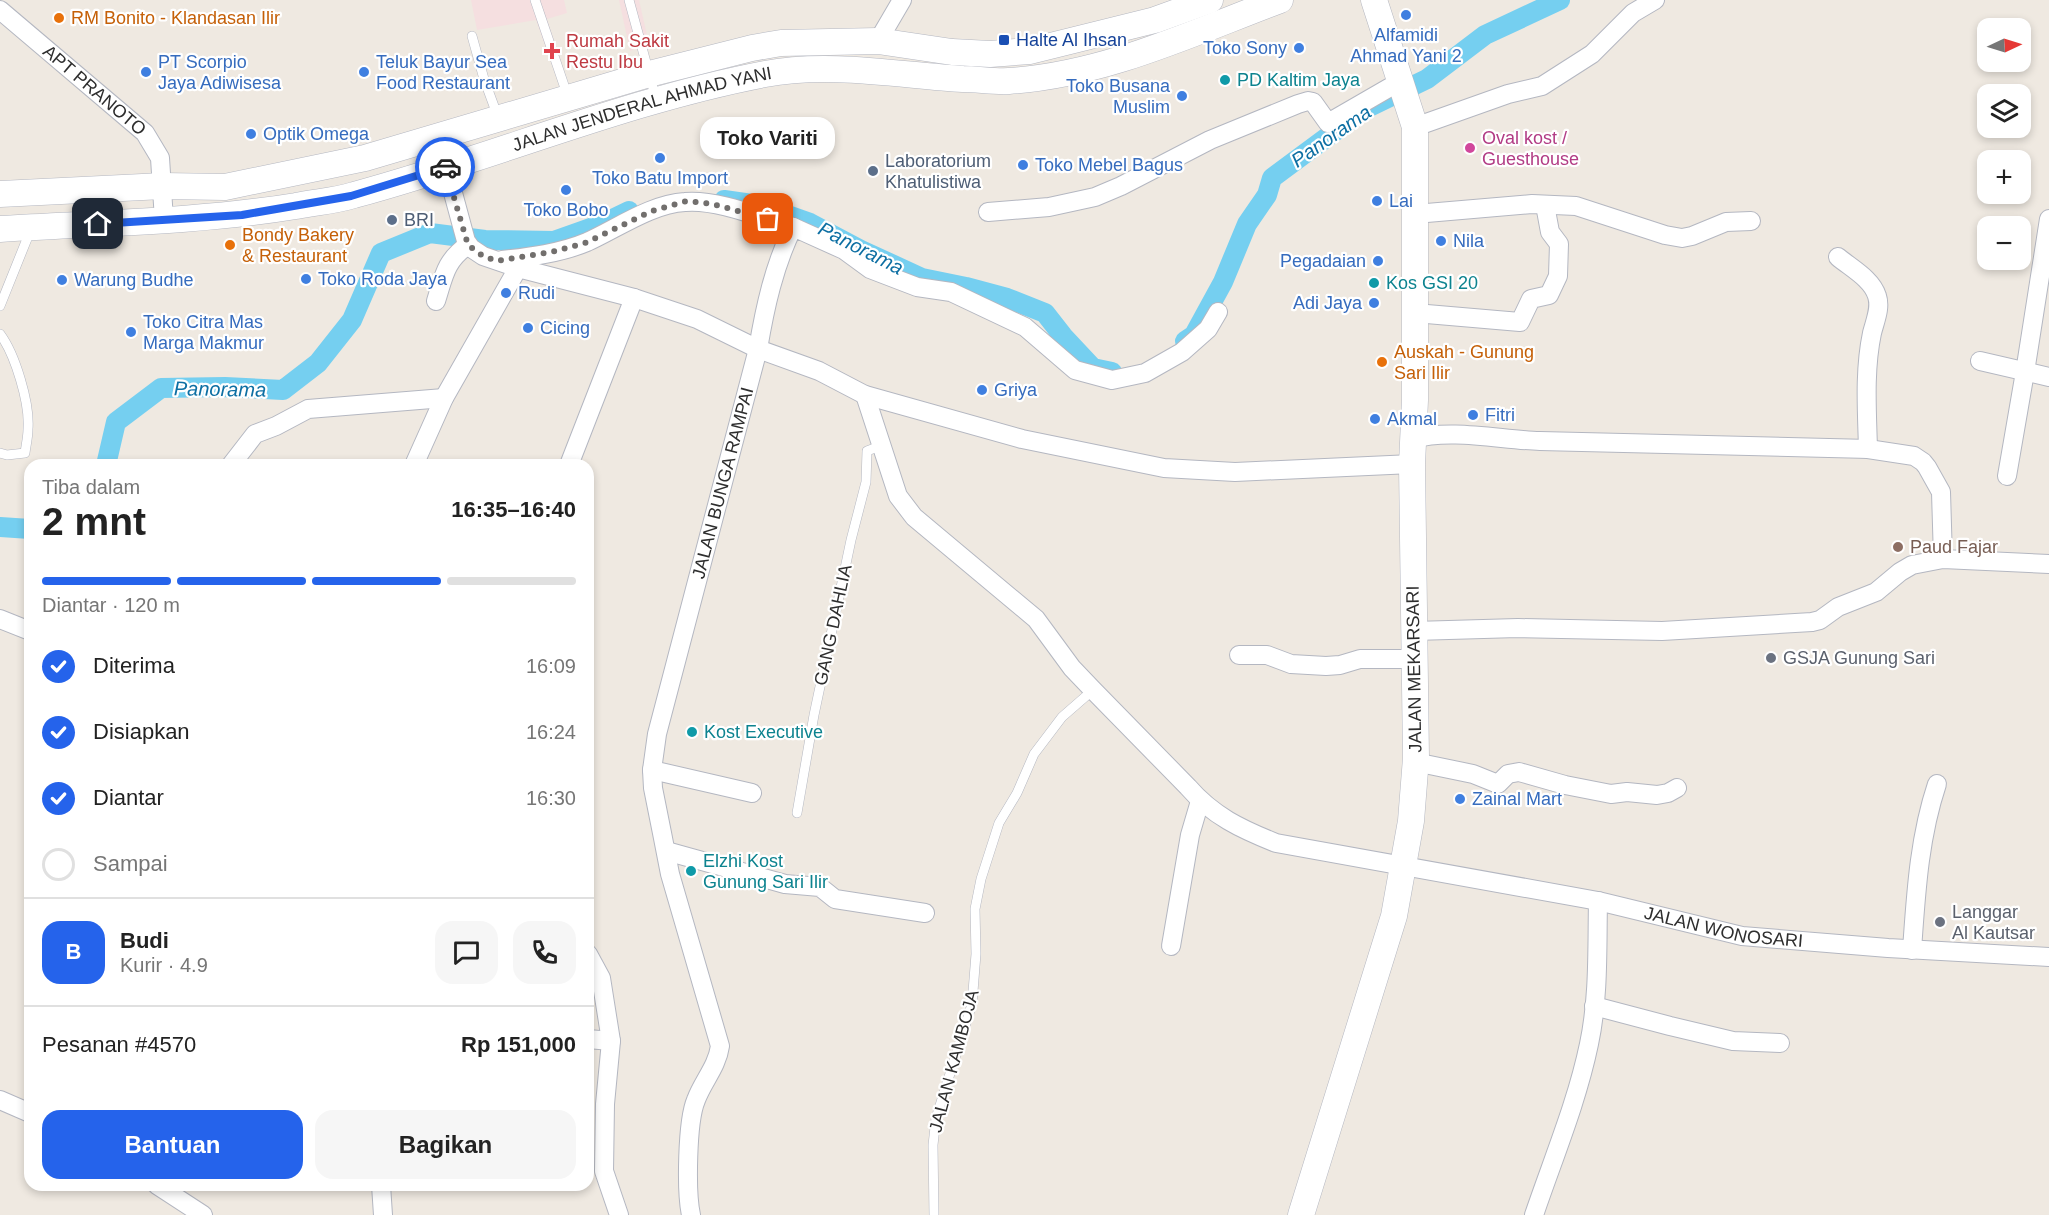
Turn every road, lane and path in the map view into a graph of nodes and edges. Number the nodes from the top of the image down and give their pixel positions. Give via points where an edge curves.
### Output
1 (535, 0) edge
2 (629, 0) edge
3 (902, 0) edge
4 (1210, 0) edge
5 (1280, 0) edge
6 (1374, 0) edge
7 (1654, 0) edge
8 (0, 10) edge
9 (472, 36) dead end
10 (878, 41) junction
11 (649, 74) junction
12 (569, 99) junction
13 (657, 100) junction
14 (1406, 102) junction
15 (499, 119) junction
16 (446, 167) junction
17 (163, 186) junction
18 (0, 194) edge
19 (1545, 205) junction
20 (988, 212) dead end
21 (1415, 214) junction
22 (2049, 219) edge
23 (164, 220) junction
24 (1751, 221) dead end
25 (32, 227) junction
26 (793, 227) junction
27 (0, 229) edge
28 (467, 243) junction
29 (1838, 257) dead end
30 (497, 261) junction
31 (518, 268) junction
32 (634, 298) junction
33 (436, 301) dead end
34 (0, 306) edge
35 (1218, 312) dead end
36 (1415, 313) junction
37 (0, 334) edge
38 (758, 349) junction
39 (1980, 361) dead end
40 (2025, 372) junction
41 (2049, 376) edge
42 (865, 395) junction
43 (444, 398) junction
44 (880, 446) junction
45 (1868, 449) junction
46 (1413, 452) junction
47 (0, 453) edge
48 (236, 459) edge
49 (417, 459) edge
50 (571, 459) edge
51 (2007, 476) dead end
52 (1943, 559) junction
53 (2049, 564) edge
54 (0, 619) edge
55 (24, 629) edge
56 (1414, 631) junction
57 (1239, 655) dead end
58 (1414, 659) junction
59 (1093, 690) junction
60 (1415, 762) junction
61 (652, 770) junction
62 (1937, 784) dead end
63 (1677, 788) dead end
64 (752, 793) dead end
65 (1200, 801) junction
66 (797, 813) dead end
67 (666, 851) junction
68 (1402, 864) junction
69 (1598, 901) junction
70 (925, 913) dead end
71 (1171, 946) dead end
72 (1912, 950) junction
73 (2049, 957) edge
74 (594, 965) edge
75 (1594, 1006) junction
76 (594, 1039) edge
77 (611, 1041) junction
78 (1780, 1043) dead end
79 (0, 1100) edge
80 (24, 1110) edge
81 (166, 1191) edge
82 (381, 1191) edge
83 (203, 1215) edge
84 (383, 1215) edge
85 (619, 1215) edge
86 (691, 1215) edge
87 (934, 1215) edge
88 (1301, 1215) edge
89 (1534, 1215) edge

1 - 12 lane
2 - 11 lane
3 - 10 street
4 - 10 main road, JALAN JENDERAL AHMAD YANI via 1155,20 1030,51 952,52
5 - 13 main road, JALAN JENDERAL AHMAD YANI via 1149,51 1055,75 1007,81 789,70
6 - 14 main road, JALAN MEKARSARI
7 - 14 street via 1633,13 1592,54 1542,87 1508,94
8 - 17 street, APT PRANOTO via 145,133 160,158
9 - 15 lane
10 - 11 main road, JALAN JENDERAL AHMAD YANI via 781,43
11 - 12 main road, JALAN JENDERAL AHMAD YANI
11 - 13 lane
12 - 15 main road, JALAN JENDERAL AHMAD YANI
13 - 16 main road, JALAN JENDERAL AHMAD YANI
14 - 20 street via 1328,123 1313,102 1308,101 1210,140 1095,197 1049,207
14 - 21 main road, JALAN MEKARSARI
15 - 17 main road, JALAN JENDERAL AHMAD YANI via 365,158 225,186
16 - 23 main road, JALAN JENDERAL AHMAD YANI via 351,196 242,215
16 - 28 street
17 - 18 main road, JALAN JENDERAL AHMAD YANI
17 - 23 street, APT PRANOTO
19 - 21 street
19 - 24 street via 1576,206 1675,237 1692,236 1726,222
19 - 36 street via 1550,232 1559,244 1558,276 1549,295 1531,298 1520,322
21 - 36 main road, JALAN MEKARSARI
22 - 40 street
23 - 25 main road, JALAN JENDERAL AHMAD YANI
25 - 27 main road, JALAN JENDERAL AHMAD YANI
25 - 34 lane
26 - 30 street via 712,204 687,201 652,211 585,243
26 - 35 street via 844,250 870,269 917,287 951,292 1025,327 1075,370 1112,380 1144,373 1182,352 1209,329
26 - 38 street, JALAN BUNGA RAMPAI via 767,297
28 - 30 street
28 - 33 street via 448,263
29 - 45 street via 1872,285 1879,305 1867,380
30 - 31 street
31 - 32 street
31 - 43 street
32 - 38 street via 697,319
32 - 50 street
36 - 46 main road, JALAN MEKARSARI
37 - 47 lane via 9,346 20,380 29,427 25,453
38 - 42 street via 819,371
38 - 61 street, JALAN BUNGA RAMPAI via 660,723
39 - 40 street
40 - 41 street
40 - 51 street
42 - 44 street, JALAN WONOSARI
42 - 46 street via 1022,439 1164,468 1235,472
43 - 48 street via 308,409 255,434
43 - 49 street
44 - 59 street, JALAN WONOSARI via 898,496 914,518 1036,620
44 - 66 lane, GANG DAHLIA via 867,451 866,482 814,714
45 - 46 street via 1533,441 1445,435 1424,436
45 - 52 street via 1914,456 1923,462 1941,492
46 - 56 main road, JALAN MEKARSARI
52 - 53 street
52 - 56 street via 1912,565 1876,592 1812,622 1662,631
54 - 55 street
56 - 58 main road, JALAN MEKARSARI
57 - 58 street via 1267,655 1291,664 1326,666 1360,658
58 - 60 main road, JALAN MEKARSARI
59 - 65 street, JALAN WONOSARI
59 - 87 lane, JALAN KAMBOJA via 1062,717 1034,754 999,823 981,879 975,909 972,1004 936,1118
60 - 63 street via 1473,774 1498,784 1507,774 1519,772 1611,794 1657,795
60 - 68 main road, JALAN MEKARSARI via 1411,821
61 - 64 street
61 - 67 street, JALAN BUNGA RAMPAI
62 - 72 street via 1922,841
65 - 68 street, JALAN WONOSARI via 1227,822 1276,843
65 - 71 street via 1190,835
67 - 70 street via 785,884 818,886 835,899
67 - 86 street, JALAN BUNGA RAMPAI via 720,1046 716,1064 694,1103 688,1170
68 - 69 street, JALAN WONOSARI
68 - 88 main road, JALAN MEKARSARI via 1394,916
69 - 72 street, JALAN WONOSARI via 1742,936
69 - 75 street
72 - 73 street, JALAN WONOSARI
74 - 77 street via 601,978
75 - 78 street via 1732,1041
75 - 89 street via 1582,1072
76 - 77 street
77 - 85 street via 604,1171
79 - 80 street
81 - 83 street
82 - 84 street

